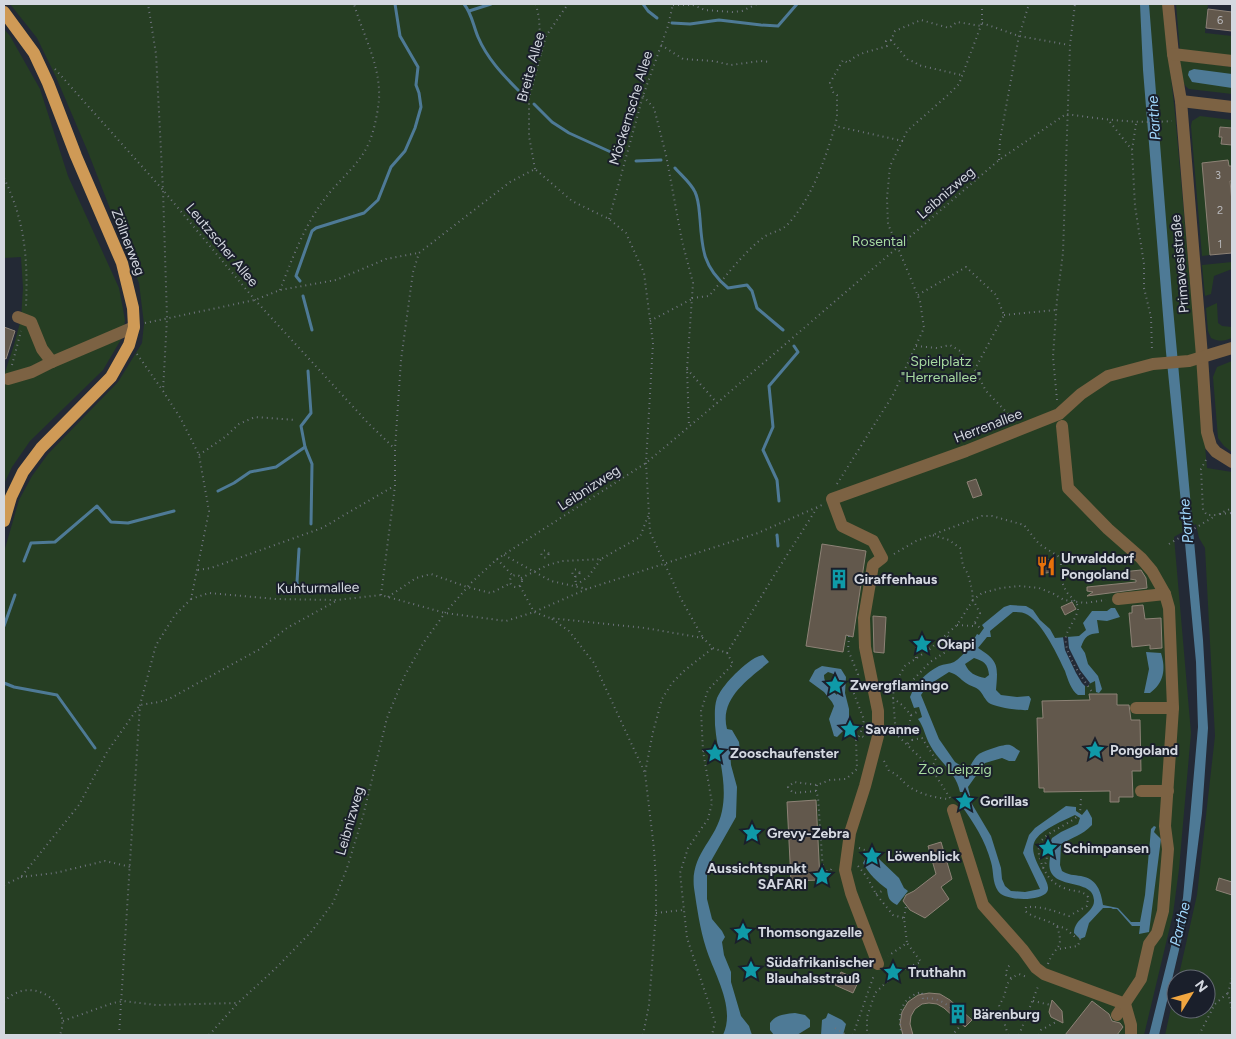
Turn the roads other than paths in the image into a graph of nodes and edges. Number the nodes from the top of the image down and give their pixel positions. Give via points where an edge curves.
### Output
1 (1168, 4) edge
2 (4, 12) edge
3 (1173, 54) junction
4 (1232, 62) edge
5 (1181, 101) junction
6 (1232, 107) edge
7 (21, 318) road end
8 (134, 327) junction
9 (1232, 348) edge
10 (1202, 356) junction
11 (52, 362) junction
12 (8, 379) road end
13 (1061, 420) junction
14 (1232, 462) edge
15 (4, 521) edge
16 (1164, 594) junction
17 (1118, 599) road end
18 (1136, 708) dead end
19 (1174, 708) junction
20 (1141, 791) dead end
21 (1168, 791) junction
22 (951, 804) road end
23 (878, 964) road end
24 (1125, 1004) junction
25 (1117, 1014) dead end
26 (1131, 1035) edge

1 - 3 street, Primavesistraße
2 - 8 main road, Zöllnerweg via 34,53 48,83 122,263 129,286
3 - 4 street
3 - 5 street, Primavesistraße
5 - 6 street
5 - 10 street, Primavesistraße
7 - 11 street via 30,322
8 - 11 street
8 - 15 main road, Zöllnerweg via 129,345 111,377 41,448 23,472
9 - 10 street, Herrenallee
10 - 13 street, Herrenallee via 1108,376 1081,394
10 - 14 street, Primavesistraße via 1207,432 1211,446
11 - 12 street
13 - 16 street via 1068,488 1141,558
13 - 23 street, Herrenallee via 1020,429 834,504 842,526 873,541 886,557 873,565 864,618 865,647 878,711 878,736 850,833 845,870
16 - 17 street
16 - 19 street via 1169,608
18 - 19 street
19 - 21 street
20 - 21 street
21 - 24 street via 1163,910 1157,932 1149,944 1141,979
22 - 24 street via 983,905 1024,950 1038,977
24 - 25 street
24 - 26 street

